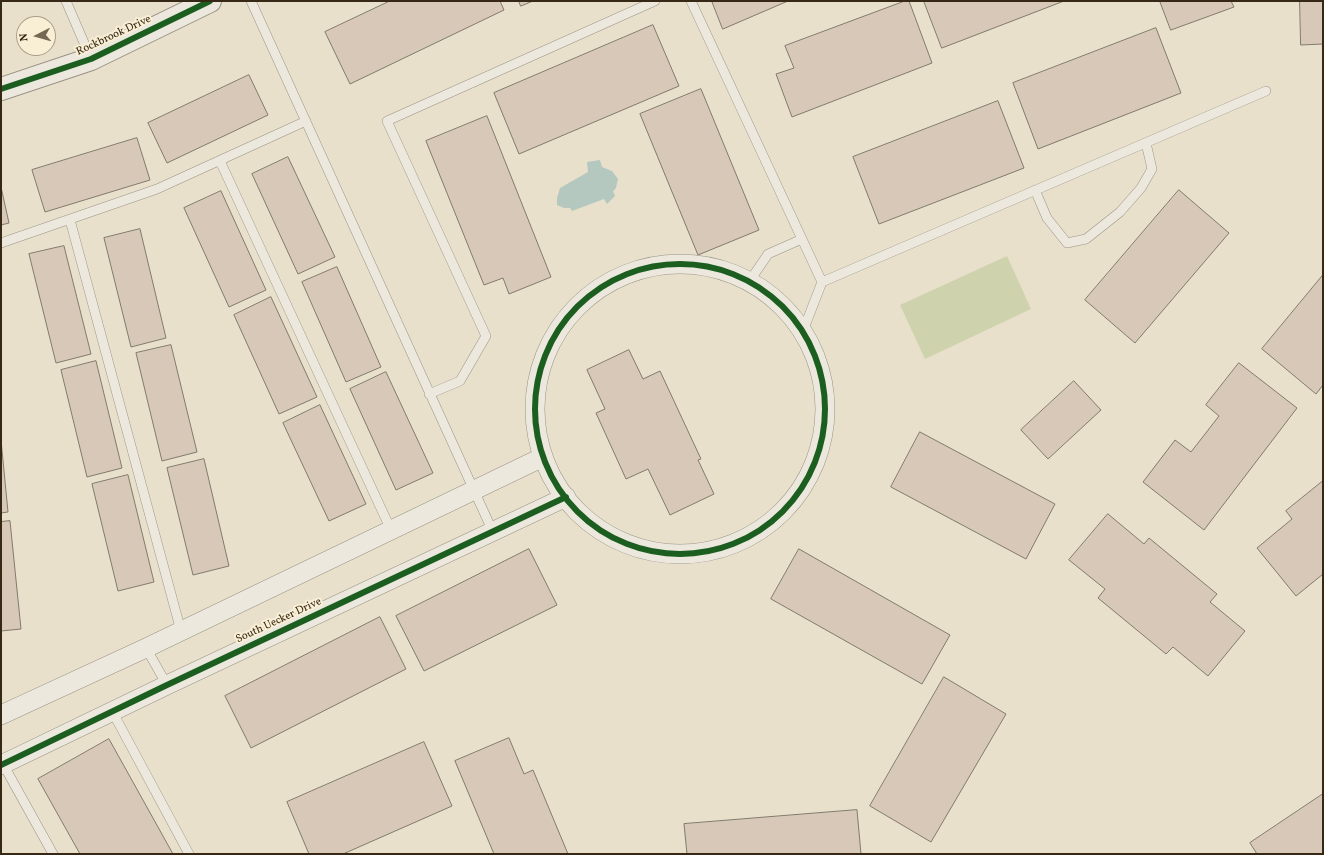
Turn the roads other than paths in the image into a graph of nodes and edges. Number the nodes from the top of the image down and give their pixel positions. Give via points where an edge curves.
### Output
1 (66, 1) edge
2 (210, 1) edge
3 (251, 1) edge
4 (655, 1) edge
5 (691, 1) edge
6 (91, 59) junction
7 (1, 89) edge
8 (1266, 92) dead end
9 (306, 121) junction
10 (1146, 143) junction
11 (220, 161) junction
12 (1036, 190) junction
13 (70, 220) junction
14 (802, 239) junction
15 (1, 243) edge
16 (749, 282) junction
17 (822, 282) junction
18 (803, 331) junction
19 (429, 394) junction
20 (543, 457) junction
21 (474, 490) junction
22 (566, 497) junction
23 (391, 530) junction
24 (492, 532) junction
25 (181, 631) junction
26 (146, 648) junction
27 (167, 685) junction
28 (112, 711) junction
29 (1, 715) edge
30 (2, 764) edge
31 (53, 854) edge
32 (189, 854) edge

1 - 6 lane
2 - 6 street, Rockbrook Drive
3 - 9 lane
4 - 19 lane via 387,121 486,336 460,381
5 - 14 lane
6 - 7 street, Rockbrook Drive
8 - 10 lane
9 - 11 lane
9 - 19 lane
10 - 12 lane
10 - 12 lane via 1152,170 1141,188 1120,212 1086,238 1067,243 1047,218
11 - 13 lane via 157,189
11 - 23 lane
12 - 17 lane
13 - 15 lane
13 - 25 lane
14 - 16 lane via 768,254
14 - 17 lane
16 - 18 street via 776,300
16 - 20 street via 741,277 701,265 660,265 620,277 585,299 558,331 540,369 535,410
17 - 18 lane
18 - 22 street via 820,370 825,411 820,446 801,490 773,521 738,544 698,554 656,553 617,541 582,518
19 - 21 lane
20 - 21 street
20 - 22 street
21 - 23 street
21 - 24 lane
22 - 24 street, South Uecker Drive
23 - 25 street
24 - 27 street, South Uecker Drive
25 - 26 street
26 - 27 lane
26 - 29 street
27 - 28 street, South Uecker Drive
28 - 30 street, South Uecker Drive
28 - 32 lane
30 - 31 lane

